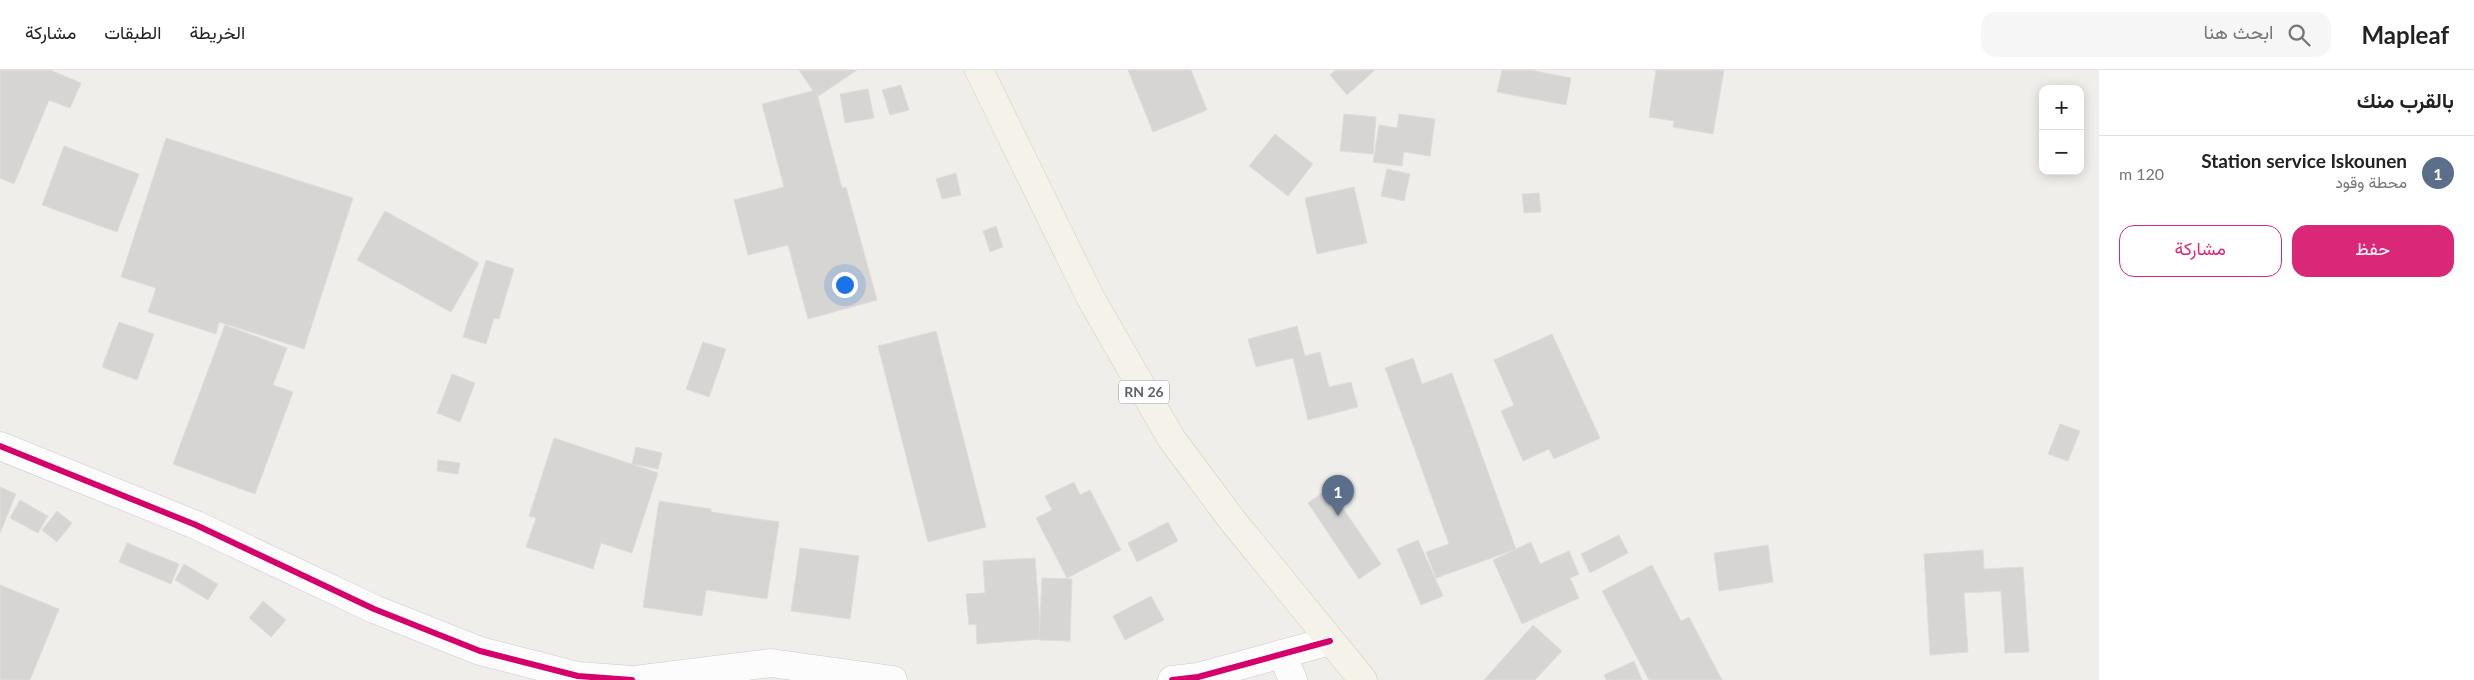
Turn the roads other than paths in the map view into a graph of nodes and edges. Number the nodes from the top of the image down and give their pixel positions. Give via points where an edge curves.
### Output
1 (979, 70) edge
2 (0, 446) edge
3 (1330, 641) junction
4 (1282, 654) junction
5 (633, 680) edge
6 (893, 680) edge
7 (1172, 680) edge
8 (1293, 680) edge
9 (1363, 680) edge

1 - 3 main road, RN 26 via 1090,297 1171,438 1232,520
2 - 5 street via 196,525 374,609 480,651 578,676
3 - 4 street
3 - 9 main road, RN 26
4 - 7 street
4 - 8 street
5 - 6 street via 771,663

